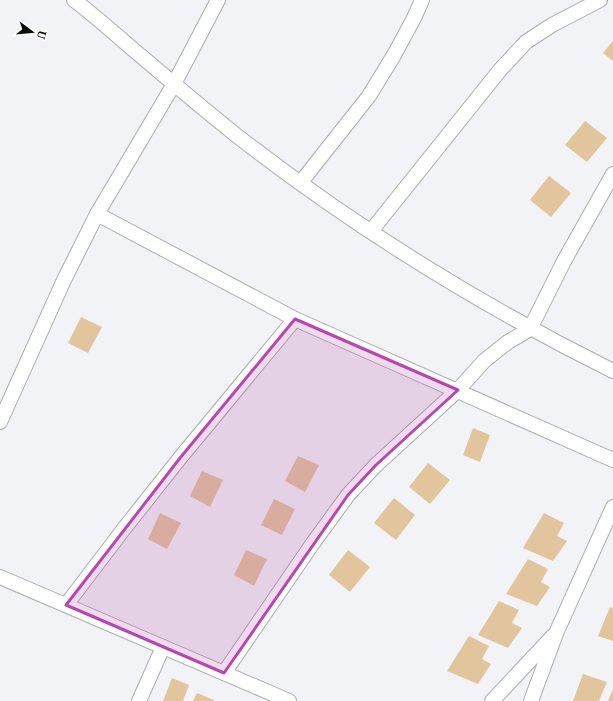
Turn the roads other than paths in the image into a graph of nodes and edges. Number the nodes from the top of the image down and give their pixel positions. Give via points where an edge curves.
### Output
1 (74, 0) edge
2 (218, 0) edge
3 (422, 0) edge
4 (600, 0) edge
5 (174, 84) junction
6 (613, 174) edge
7 (300, 182) junction
8 (98, 214) junction
9 (370, 231) junction
10 (295, 319) junction
11 (530, 328) junction
12 (613, 371) edge
13 (458, 390) junction
14 (0, 422) edge
15 (613, 460) edge
16 (613, 507) edge
17 (0, 577) edge
18 (66, 605) junction
19 (557, 631) junction
20 (163, 647) junction
21 (224, 673) junction
22 (139, 701) edge
23 (289, 701) edge
24 (492, 701) edge
25 (531, 701) edge

1 - 5 street
2 - 5 street
3 - 7 street via 394,55 369,96
4 - 9 street via 526,42 500,70
5 - 7 street
5 - 8 street
6 - 11 street
7 - 9 street
8 - 10 street
8 - 14 street via 61,287
9 - 11 street
10 - 13 street
10 - 18 street via 122,530
11 - 12 street
11 - 13 street via 484,361
13 - 15 street
13 - 21 street via 381,460 348,495
16 - 19 street
17 - 18 street
18 - 20 street
19 - 24 street
19 - 25 street
20 - 21 street
20 - 22 street
21 - 23 street

